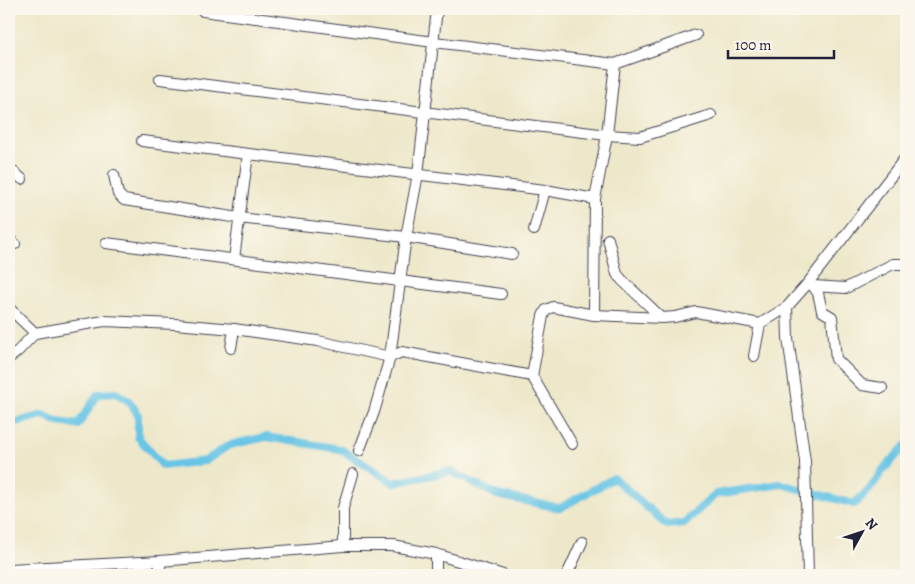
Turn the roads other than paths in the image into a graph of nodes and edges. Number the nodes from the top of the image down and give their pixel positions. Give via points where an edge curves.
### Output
1 (437, 9) edge
2 (203, 11) dead end
3 (696, 34) dead end
4 (434, 42) junction
5 (615, 64) junction
6 (160, 79) dead end
7 (426, 111) junction
8 (711, 115) dead end
9 (607, 135) junction
10 (142, 141) dead end
11 (248, 154) junction
12 (906, 157) edge
13 (9, 168) edge
14 (114, 174) dead end
15 (418, 174) junction
16 (22, 180) dead end
17 (545, 190) junction
18 (595, 199) junction
19 (239, 218) junction
20 (534, 230) dead end
21 (406, 237) junction
22 (608, 239) dead end
23 (106, 243) dead end
24 (512, 254) dead end
25 (234, 259) junction
26 (906, 264) edge
27 (400, 281) junction
28 (810, 285) junction
29 (501, 294) dead end
30 (787, 307) junction
31 (9, 308) edge
32 (594, 315) junction
33 (662, 318) junction
34 (760, 324) junction
35 (234, 329) junction
36 (36, 333) junction
37 (231, 348) dead end
38 (754, 356) dead end
39 (390, 357) junction
40 (9, 358) edge
41 (532, 376) junction
42 (882, 388) dead end
43 (572, 444) dead end
44 (359, 451) dead end
45 (353, 474) dead end
46 (582, 542) dead end
47 (343, 546) junction
48 (436, 554) junction
49 (160, 560) junction
50 (9, 569) edge
51 (160, 575) edge
52 (436, 575) edge
53 (503, 575) edge
54 (567, 575) edge
55 (808, 575) edge

1 - 4 street
2 - 4 street
3 - 5 street
4 - 5 street
4 - 7 street
5 - 9 street
6 - 7 street
7 - 9 street
7 - 15 street
8 - 9 street via 640,136
9 - 18 street
10 - 11 street
11 - 15 street
11 - 19 street
12 - 28 street
13 - 16 street
14 - 19 street via 118,194 124,200
15 - 17 street
15 - 21 street
17 - 18 street
17 - 20 street
18 - 32 street
19 - 21 street
19 - 25 street
21 - 24 street
21 - 27 street
22 - 33 street via 617,274
23 - 25 street
25 - 27 street
26 - 28 street via 893,264 846,288
27 - 29 street
27 - 39 street
28 - 30 street
28 - 42 street via 818,293 822,311 832,317 836,359 862,385
30 - 34 street
30 - 55 street via 788,338 805,461
31 - 36 street
32 - 33 street
32 - 41 street via 553,307 546,310
33 - 34 street via 696,312
34 - 38 street
35 - 36 street via 104,321
35 - 37 street
35 - 39 street via 318,341
36 - 40 street
39 - 41 street via 402,352
39 - 44 street
41 - 43 street
45 - 47 street via 343,508
46 - 54 street
47 - 48 street via 393,546
47 - 49 street
48 - 52 street
48 - 53 street
49 - 50 street
49 - 51 street

